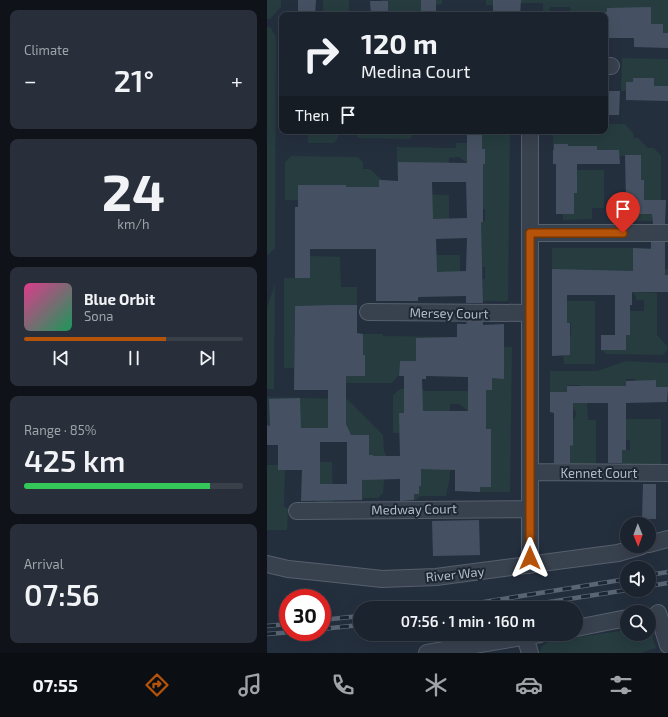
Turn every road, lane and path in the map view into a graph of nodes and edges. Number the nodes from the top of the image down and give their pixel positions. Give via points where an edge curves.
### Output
1 (530, 134) edge
2 (530, 233) junction
3 (668, 233) edge
4 (368, 312) dead end
5 (530, 314) junction
6 (530, 472) junction
7 (668, 473) edge
8 (530, 509) junction
9 (297, 511) dead end
10 (668, 538) edge
11 (656, 542) edge
12 (620, 552) edge
13 (267, 564) edge
14 (530, 565) junction
15 (658, 613) edge
16 (620, 619) edge
17 (583, 627) edge
18 (497, 641) edge
19 (531, 641) edge
20 (668, 645) edge
21 (427, 653) edge
22 (530, 653) edge

1 - 2 street
2 - 3 street
2 - 5 street
4 - 5 street, Mersey Court
5 - 6 street
6 - 7 street, Kennet Court
6 - 8 street
8 - 9 street, Medway Court
8 - 14 street
10 - 11 street
12 - 14 street, River Way
13 - 14 street, River Way via 296,570 382,579 436,577
15 - 20 street
16 - 17 street
18 - 21 street
19 - 22 street

